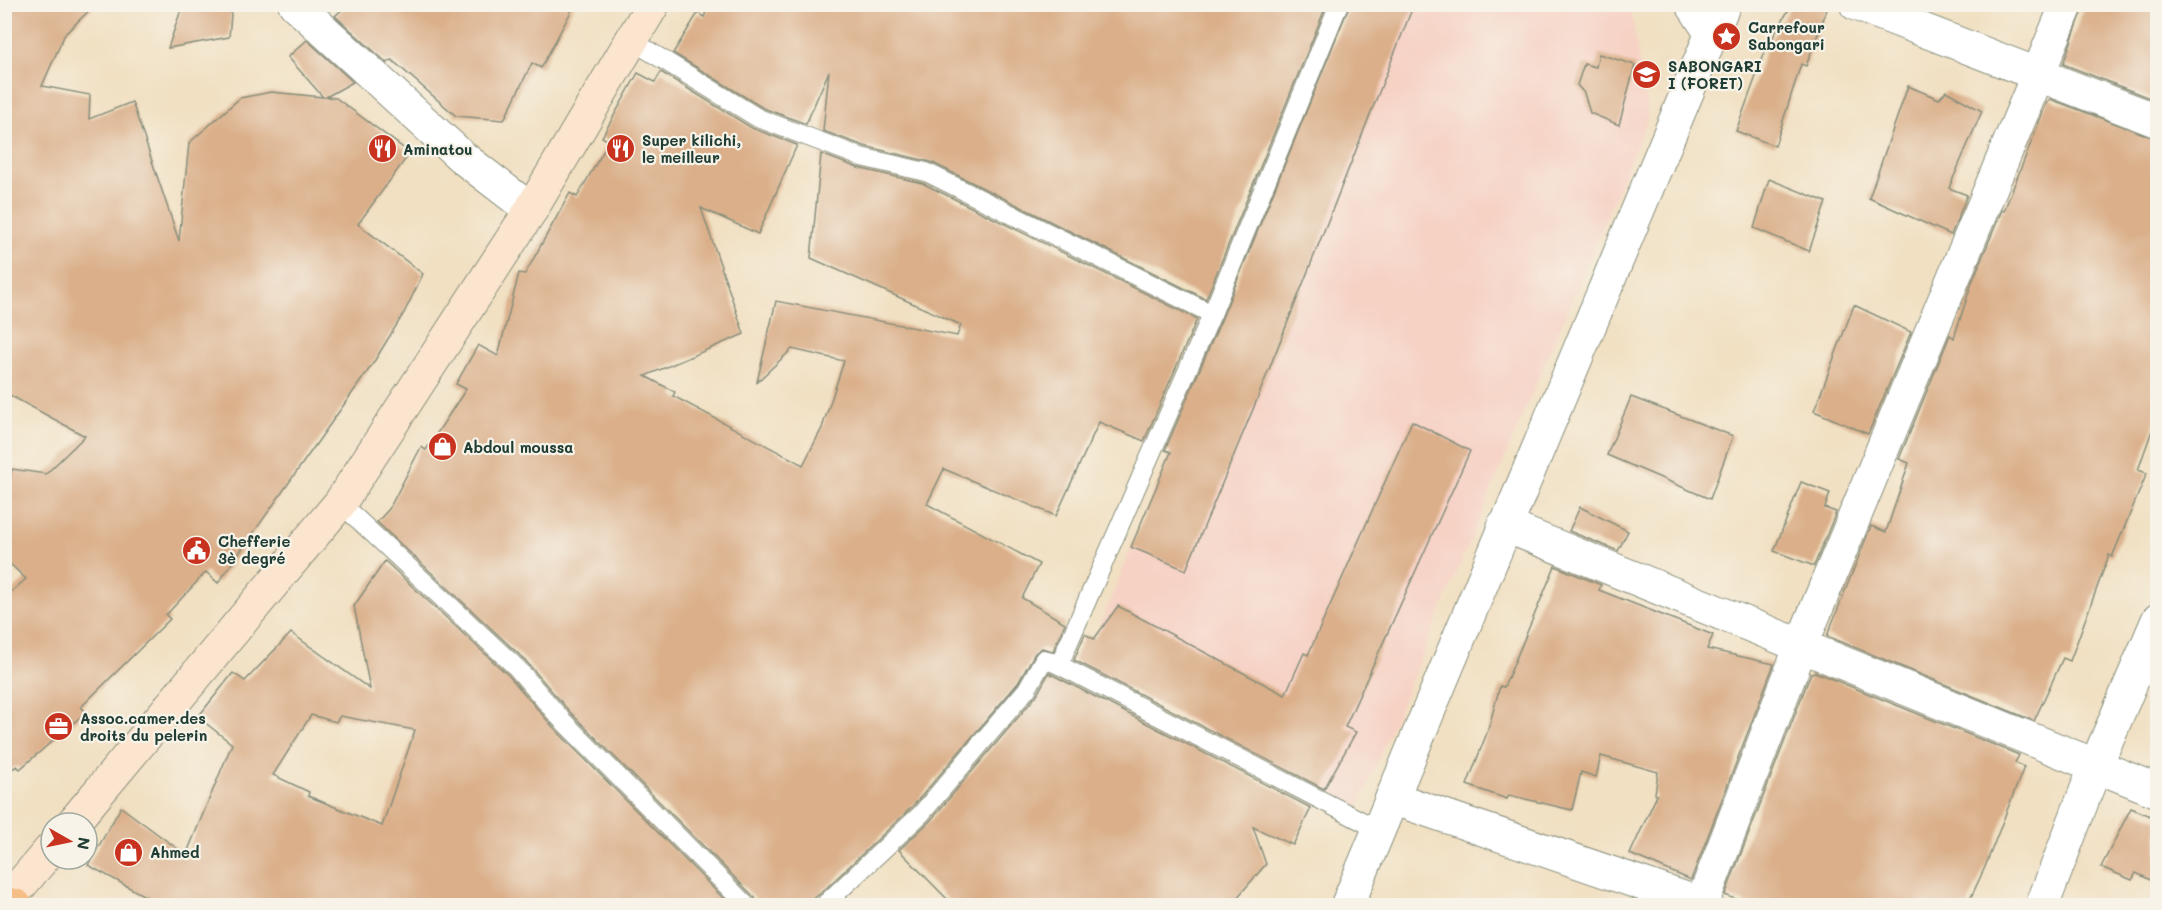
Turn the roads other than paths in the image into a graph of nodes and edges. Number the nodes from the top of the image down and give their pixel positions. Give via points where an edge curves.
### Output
1 (295, 4) edge
2 (653, 4) edge
3 (1339, 4) edge
4 (1692, 4) edge
5 (1724, 4) edge
6 (1856, 4) edge
7 (2067, 4) edge
8 (1713, 36) junction
9 (631, 40) junction
10 (2037, 75) junction
11 (2157, 121) edge
12 (531, 210) junction
13 (1212, 314) junction
14 (340, 503) junction
15 (1504, 525) junction
16 (2157, 620) edge
17 (1801, 646) junction
18 (1059, 665) junction
19 (2096, 765) junction
20 (2157, 791) edge
21 (1392, 798) junction
22 (84, 811) edge
23 (1379, 830) junction
24 (39, 865) edge
25 (9, 904) edge
26 (1703, 905) edge
27 (747, 906) edge
28 (823, 906) edge
29 (1347, 906) edge
30 (2042, 906) edge

1 - 12 street via 462,157
2 - 9 street
3 - 13 lane
4 - 8 street
5 - 8 street
6 - 10 street
7 - 10 street
8 - 15 street
9 - 12 street
9 - 13 lane via 758,118 861,157 926,172
10 - 11 street
10 - 17 street
12 - 14 street
13 - 18 lane
14 - 22 street
14 - 27 lane via 517,668 561,719
15 - 17 street
15 - 21 street
16 - 19 street
17 - 19 street
17 - 26 street
18 - 23 lane
18 - 28 lane via 1044,658 1027,689 921,814
19 - 20 street
19 - 30 street
21 - 23 street
21 - 26 street
23 - 29 street
24 - 25 street

